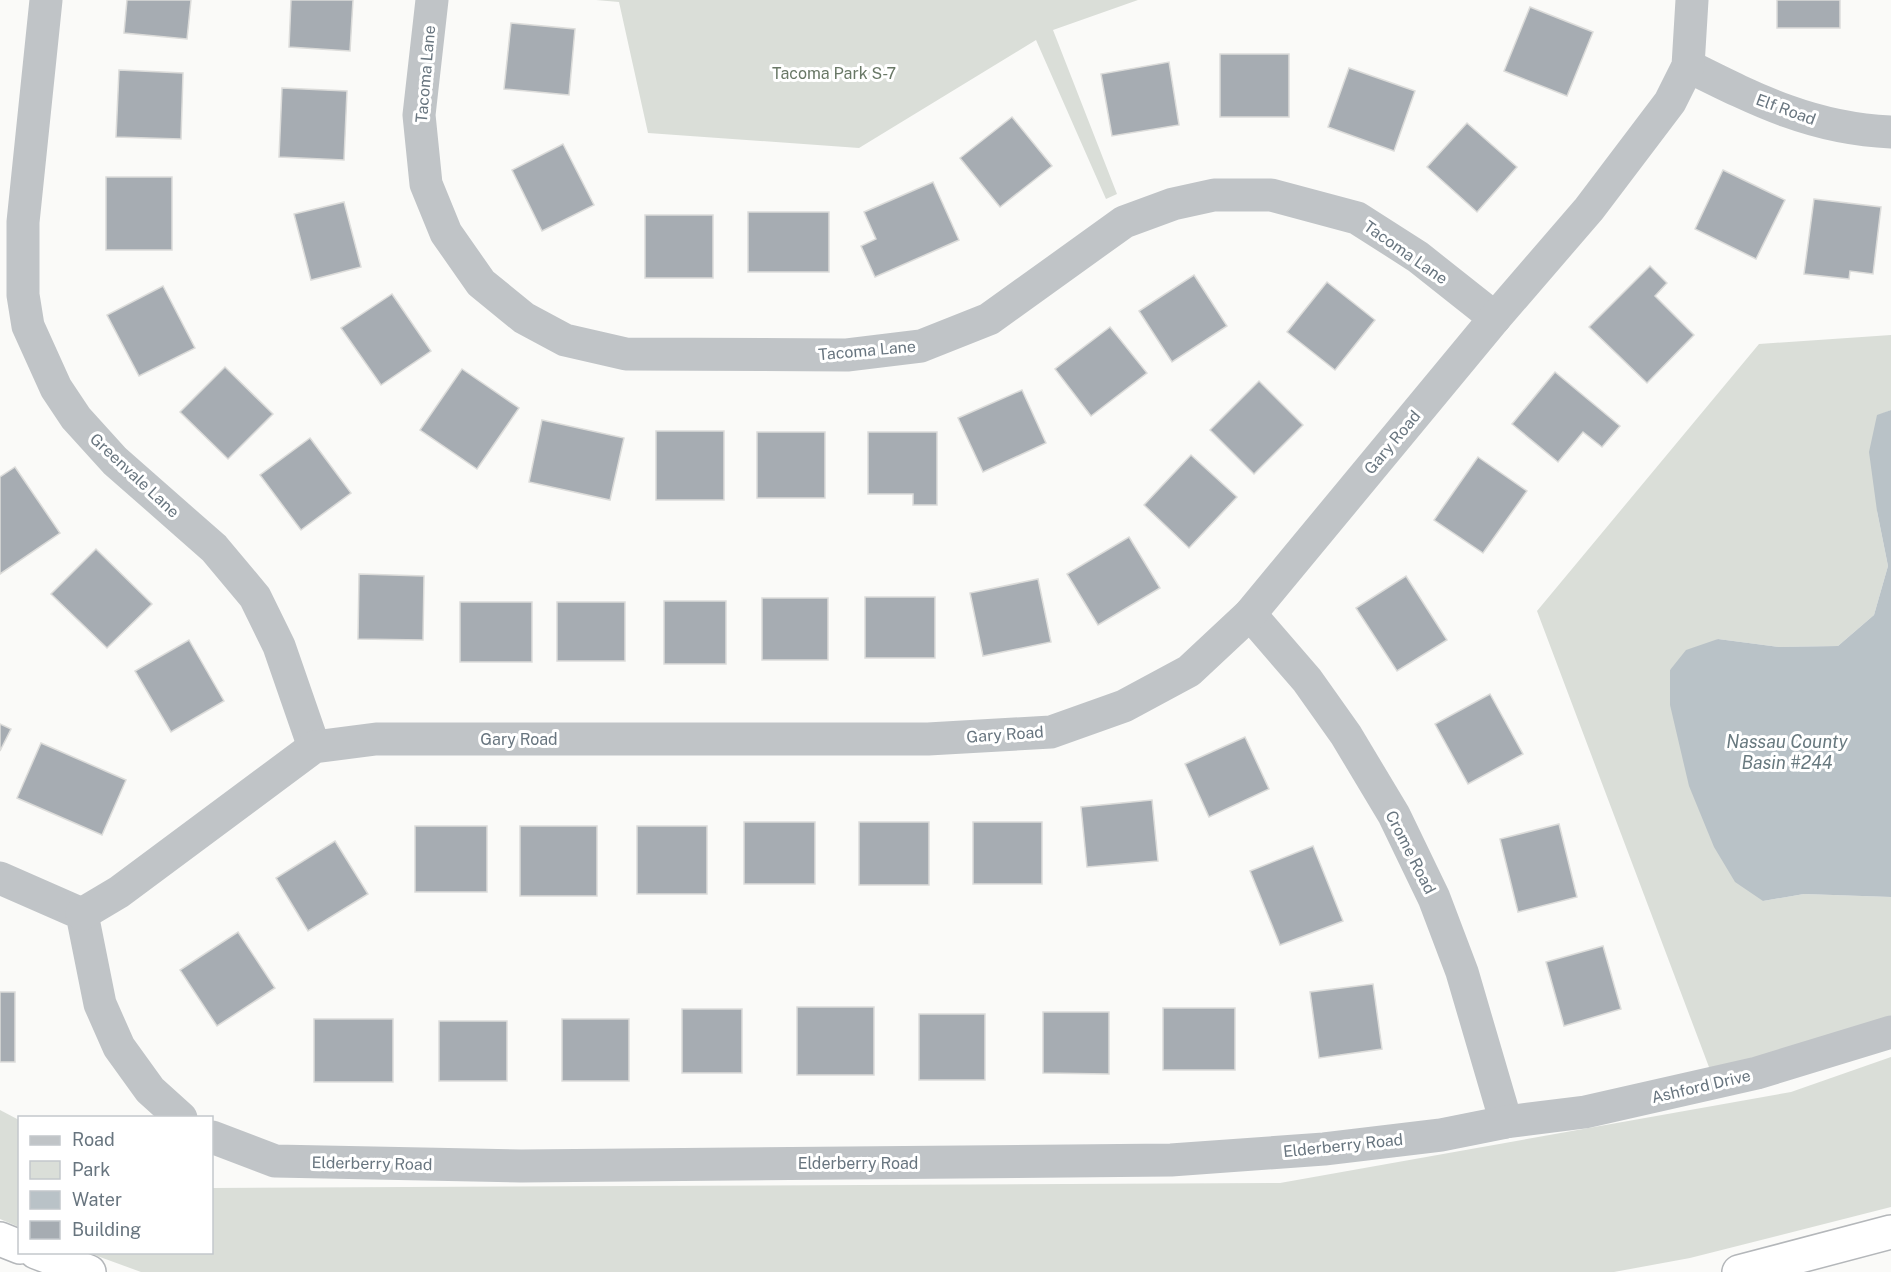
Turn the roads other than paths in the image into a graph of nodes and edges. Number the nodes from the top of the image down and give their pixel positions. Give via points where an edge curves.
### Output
1 (46, 0) edge
2 (432, 0) edge
3 (1692, 0) edge
4 (1688, 66) junction
5 (1891, 132) edge
6 (1495, 318) junction
7 (1251, 614) junction
8 (314, 747) junction
9 (0, 878) edge
10 (82, 914) junction
11 (1891, 1032) edge
12 (179, 1116) edge
13 (1506, 1122) junction
14 (213, 1137) edge
15 (1891, 1232) edge
16 (0, 1239) edge
17 (18, 1246) edge
18 (41, 1254) edge
19 (89, 1272) edge
20 (1739, 1272) edge

1 - 8 street, Greenvale Lane via 23,222 22,295 28,326 56,388 76,418 115,461 214,548 255,597 279,646
2 - 6 street, Tacoma Lane via 419,115 426,184 446,233 481,282 524,318 565,339 626,354 847,355 921,346 988,319 1124,222 1173,204 1214,195 1271,195 1357,218 1418,257
3 - 4 street, Gary Road
4 - 5 street, Elf Road via 1790,114 1828,124
4 - 6 street, Gary Road via 1670,102 1589,209
6 - 7 street, Gary Road
7 - 8 street, Gary Road via 1189,671 1124,706 1050,732 928,739 376,739
7 - 13 street, Crome Road via 1340,726 1394,815 1434,898 1458,961
8 - 10 street, Gary Road via 119,892
9 - 10 street
10 - 12 street via 100,1004 119,1047 150,1090
11 - 13 street, Ashford Drive via 1757,1073 1585,1112
13 - 14 street, Elderberry Road via 1441,1135 1324,1149 1159,1160 521,1166 287,1162
15 - 20 highway
16 - 17 highway
18 - 19 highway

